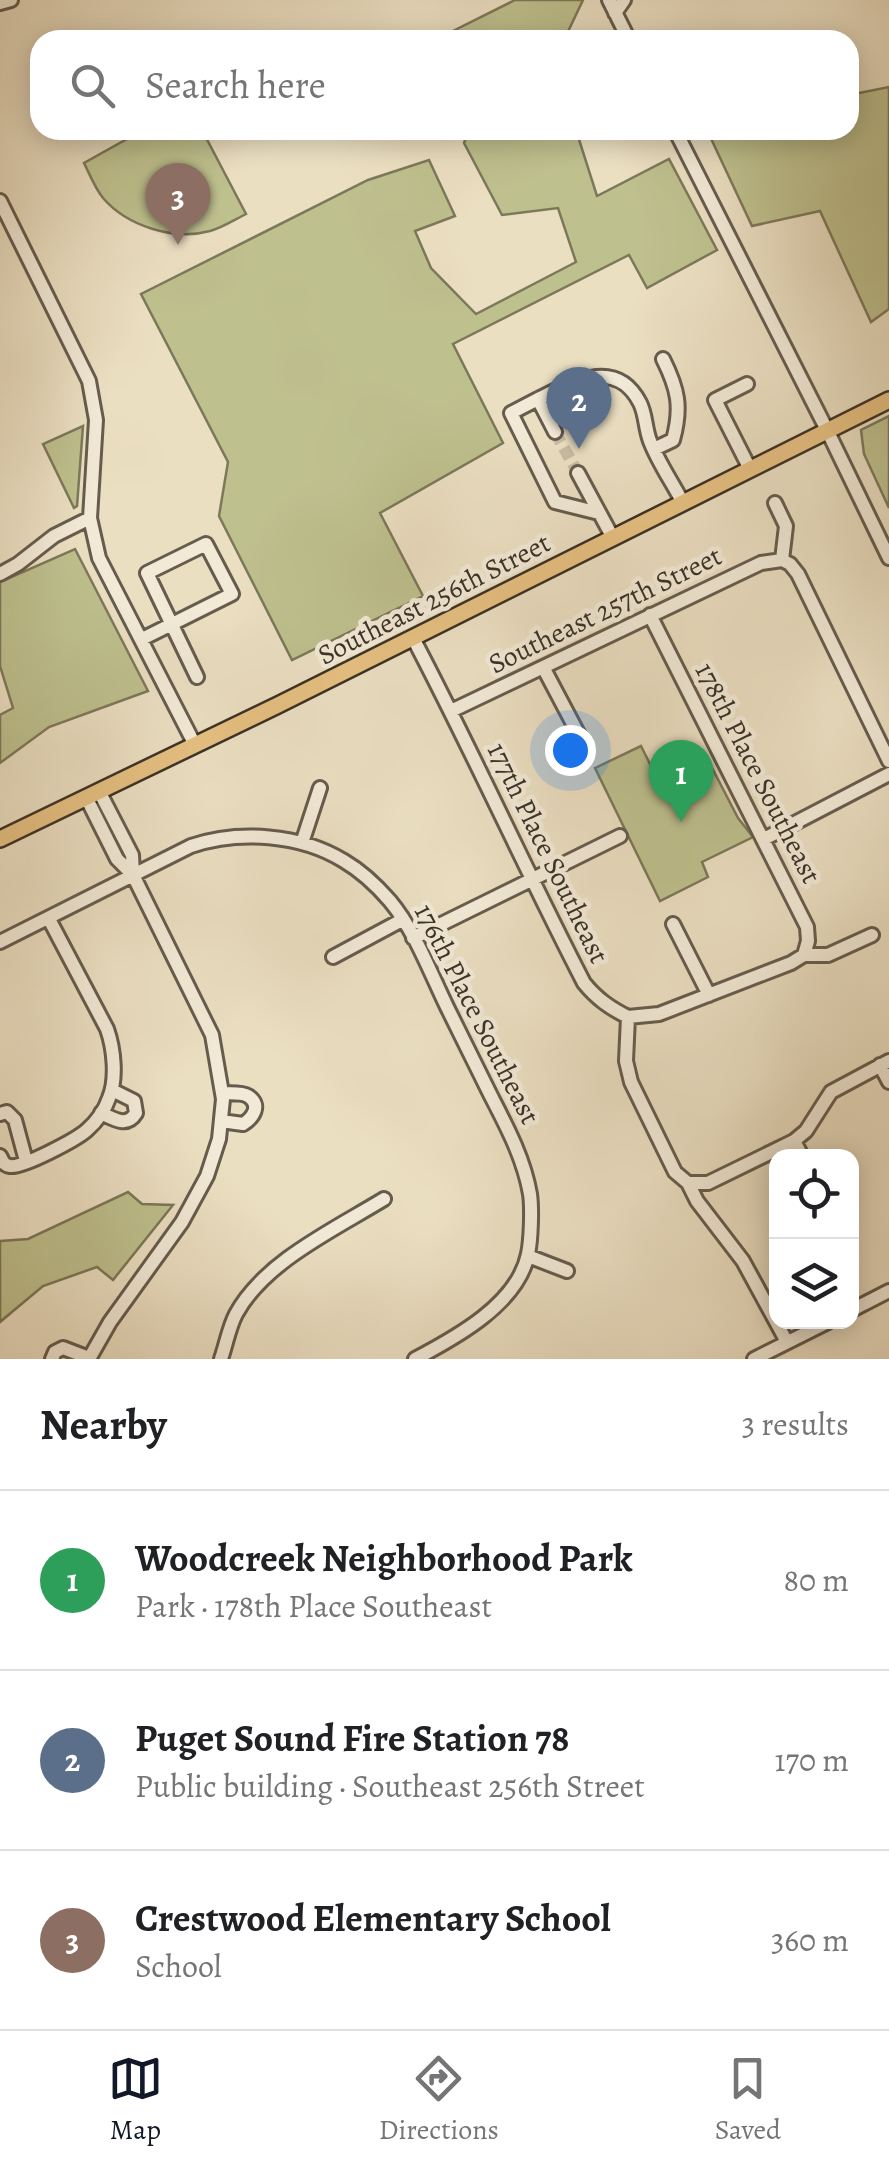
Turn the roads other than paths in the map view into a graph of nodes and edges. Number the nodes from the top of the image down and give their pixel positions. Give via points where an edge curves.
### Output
1 (11, 0) edge
2 (608, 0) edge
3 (624, 0) edge
4 (0, 4) edge
5 (615, 14) junction
6 (624, 30) edge
7 (679, 140) edge
8 (0, 201) edge
9 (663, 359) dead end
10 (747, 384) dead end
11 (538, 399) junction
12 (889, 400) edge
13 (828, 430) junction
14 (556, 432) tunnel mouth
15 (654, 449) junction
16 (750, 469) junction
17 (578, 473) tunnel mouth
18 (683, 502) junction
19 (775, 503) dead end
20 (599, 513) junction
21 (90, 518) junction
22 (612, 538) junction
23 (889, 558) edge
24 (782, 560) junction
25 (0, 574) edge
26 (650, 616) junction
27 (172, 624) junction
28 (413, 638) junction
29 (142, 639) junction
30 (543, 667) junction
31 (198, 677) dead end
32 (451, 711) junction
33 (580, 737) dead end
34 (195, 745) junction
35 (889, 761) edge
36 (889, 774) edge
37 (320, 788) dead end
38 (92, 794) junction
39 (620, 836) dead end
40 (764, 839) junction
41 (0, 840) edge
42 (302, 843) junction
43 (134, 875) junction
44 (531, 879) junction
45 (49, 919) junction
46 (402, 920) junction
47 (673, 924) dead end
48 (872, 934) dead end
49 (413, 938) junction
50 (0, 942) edge
51 (804, 955) junction
52 (333, 957) dead end
53 (709, 995) junction
54 (628, 1017) junction
55 (885, 1063) edge
56 (889, 1082) edge
57 (112, 1090) junction
58 (222, 1094) junction
59 (101, 1113) junction
60 (0, 1114) edge
61 (221, 1121) junction
62 (794, 1141) junction
63 (798, 1149) edge
64 (0, 1156) edge
65 (26, 1162) junction
66 (688, 1183) junction
67 (384, 1199) dead end
68 (528, 1256) junction
69 (568, 1271) dead end
70 (889, 1291) edge
71 (859, 1306) edge
72 (814, 1329) edge
73 (787, 1342) junction
74 (52, 1359) edge
75 (89, 1359) edge
76 (221, 1359) edge
77 (414, 1359) edge
78 (754, 1359) edge

1 - 4 street
2 - 5 street
3 - 5 street
5 - 6 street
7 - 13 street
8 - 21 street via 89,382 96,420
9 - 15 street via 676,385 679,419 673,440
10 - 16 street via 715,400
11 - 14 street
11 - 15 street via 590,376 615,380 639,402
11 - 20 street via 511,412 555,502
12 - 13 main road, Southeast 256th Street
13 - 16 main road, Southeast 256th Street
13 - 23 street
15 - 18 street
16 - 18 main road, Southeast 256th Street
17 - 20 street
18 - 22 main road, Southeast 256th Street
19 - 24 street via 786,526
20 - 22 street
21 - 25 street
21 - 29 street via 100,558
22 - 28 main road, Southeast 256th Street
24 - 26 street, Southeast 257th Street via 761,563
24 - 35 street via 798,574
26 - 30 street, Southeast 257th Street
26 - 40 street, 178th Place Southeast
27 - 27 street via 232,594 206,544 147,573
27 - 29 street
27 - 31 street
28 - 32 street, 177th Place Southeast
28 - 34 main road, Southeast 256th Street
29 - 34 street
30 - 32 street, Southeast 257th Street
30 - 33 street
32 - 44 street, 177th Place Southeast
34 - 38 main road, Southeast 256th Street
36 - 40 street
37 - 42 street
38 - 41 main road, Southeast 256th Street
38 - 43 street via 132,855
39 - 44 street
40 - 51 street, 178th Place Southeast via 808,927
42 - 43 street via 223,836
42 - 46 street, 176th Place Southeast via 358,871
43 - 45 street
43 - 58 street via 212,1035
44 - 49 street
44 - 54 street, 177th Place Southeast via 584,983
45 - 50 street
45 - 57 street via 112,1041
46 - 49 street, 176th Place Southeast
46 - 52 street
47 - 53 street
48 - 51 street via 828,955
49 - 68 street, 176th Place Southeast via 516,1146 531,1196
51 - 53 street
53 - 54 street via 659,1014
54 - 66 street via 631,1082 675,1172
55 - 56 street
55 - 62 street via 831,1092
57 - 59 street
57 - 59 street via 134,1101 136,1113 123,1122
58 - 61 street
58 - 61 street via 244,1094 255,1108 243,1124
59 - 65 street via 80,1136
60 - 65 street via 15,1120
61 - 75 street via 207,1176 182,1222
62 - 63 street
62 - 66 street via 708,1183
64 - 65 street via 12,1167
66 - 73 street via 744,1261
67 - 76 street via 258,1284 235,1315
68 - 69 street
68 - 77 street via 501,1302 453,1340
70 - 71 street
72 - 73 street
73 - 78 street
74 - 75 street via 62,1348

